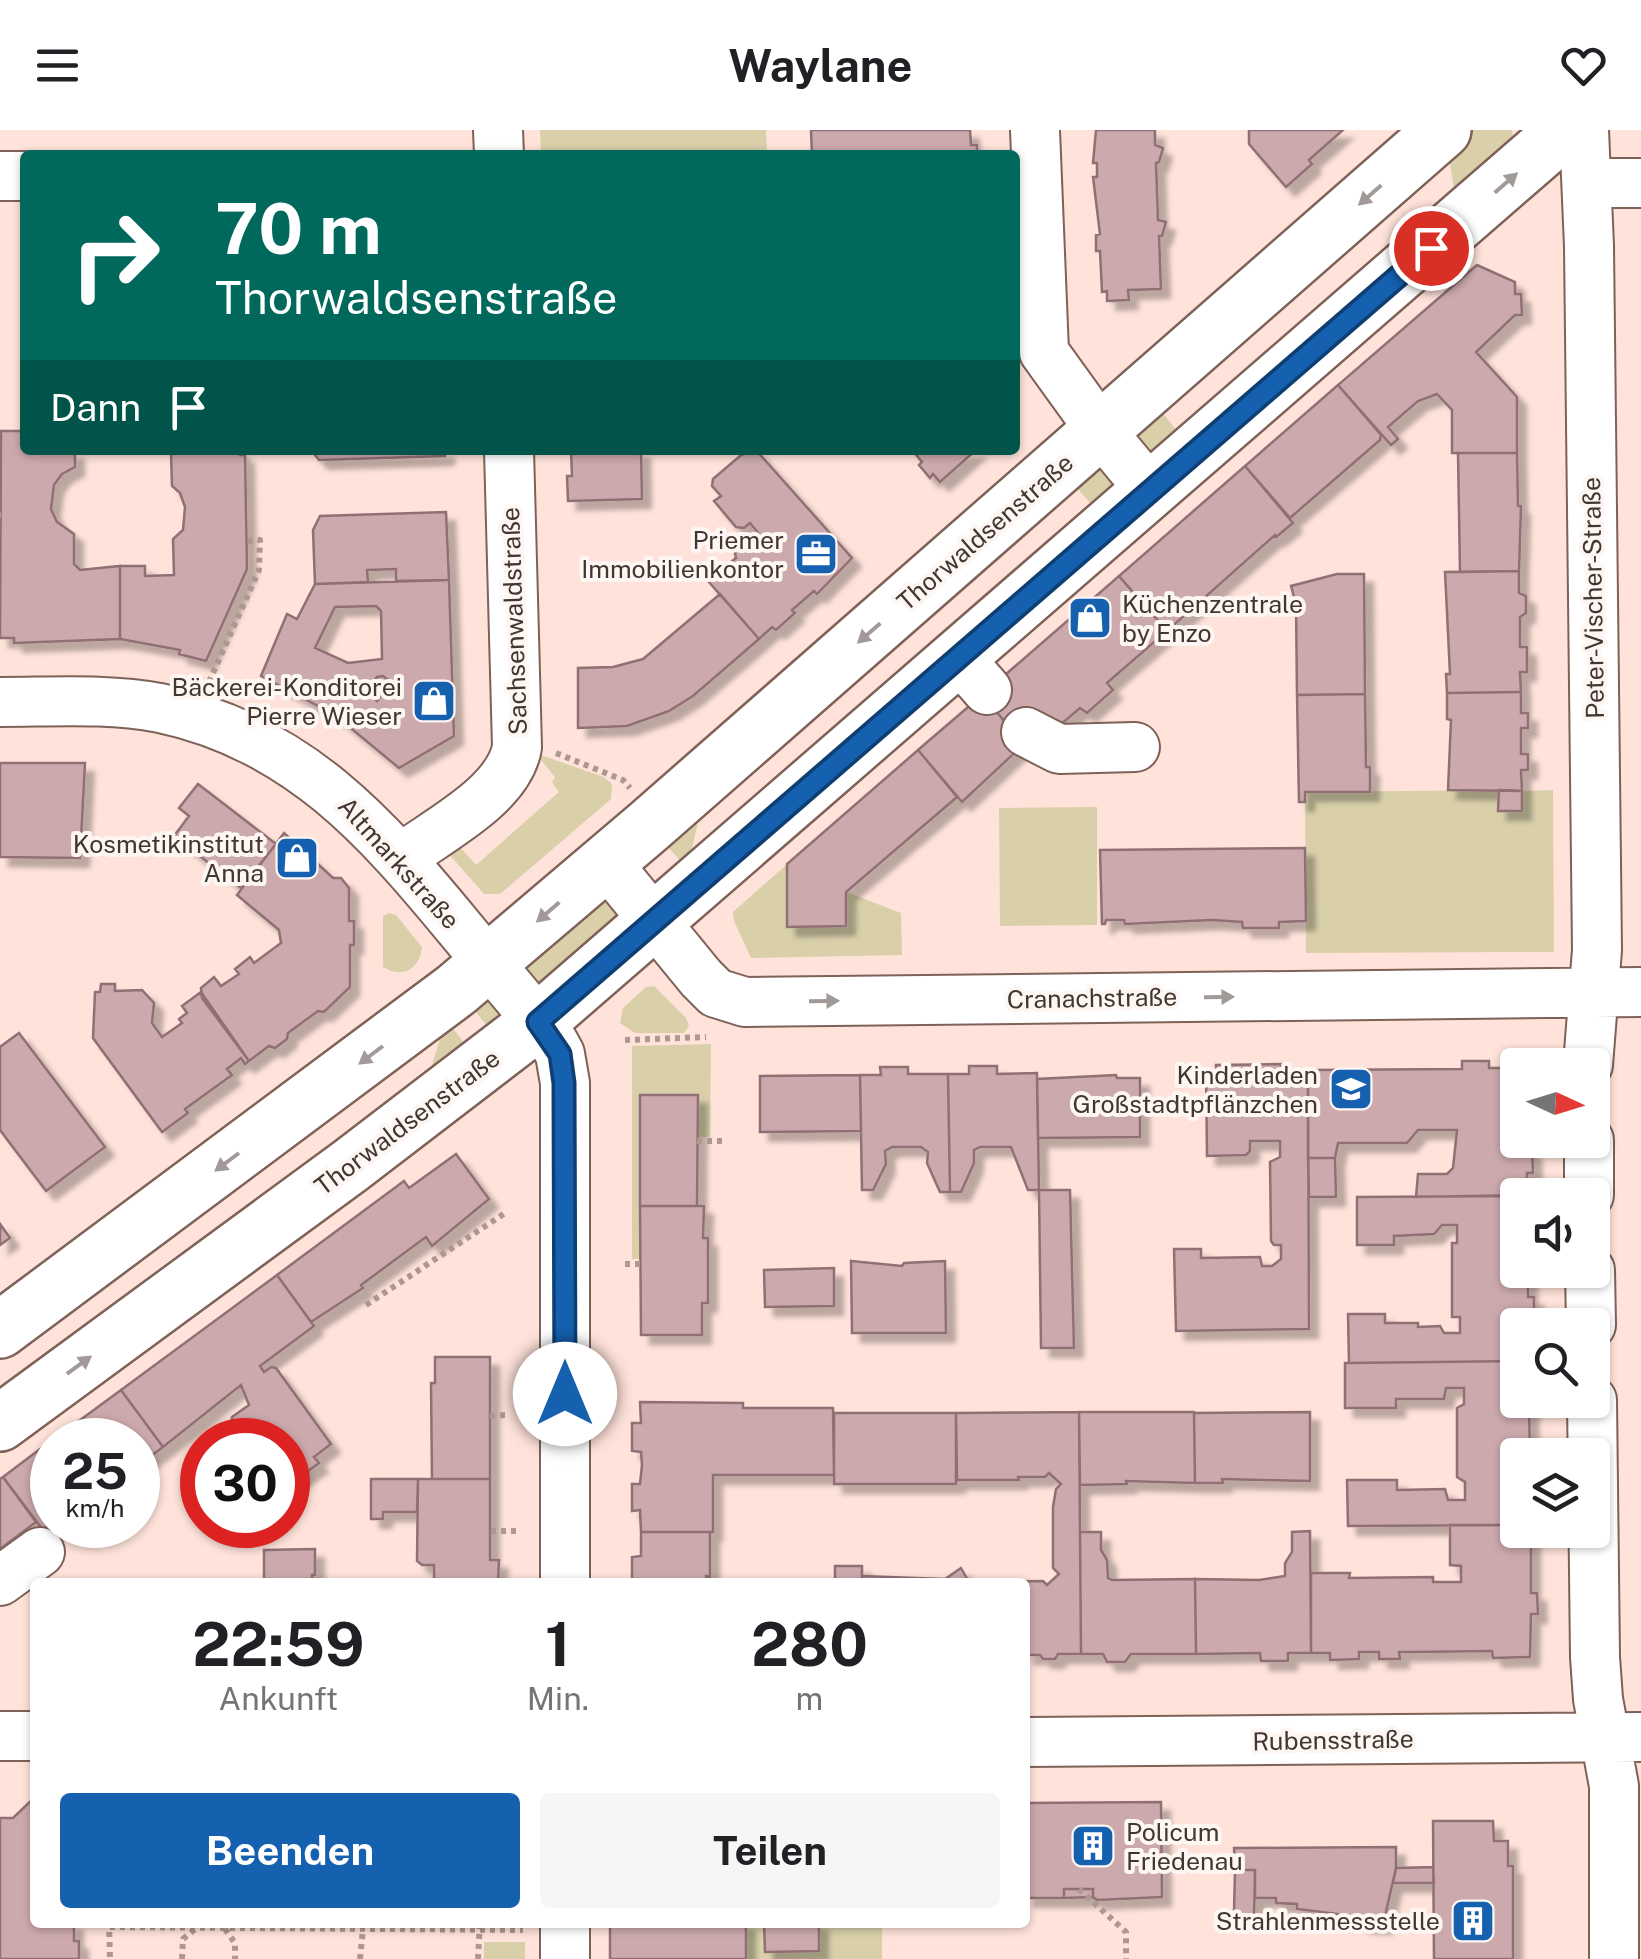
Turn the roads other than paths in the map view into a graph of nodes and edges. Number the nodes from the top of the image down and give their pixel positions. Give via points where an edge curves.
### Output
1 (1034, 130) edge
2 (1444, 130) edge
3 (1565, 130) edge
4 (1584, 130) edge
5 (1588, 183) junction
6 (1641, 183) edge
7 (1102, 431) junction
8 (508, 455) edge
9 (1150, 490) junction
10 (0, 702) edge
11 (1026, 732) dead end
12 (1135, 747) dead end
13 (401, 858) junction
14 (606, 862) junction
15 (654, 921) junction
16 (489, 963) junction
17 (1641, 992) edge
18 (1592, 993) junction
19 (538, 1022) junction
20 (1589, 1048) edge
21 (0, 1330) edge
22 (1592, 1418) edge
23 (0, 1423) edge
24 (40, 1552) dead end
25 (565, 1578) edge
26 (0, 1581) edge
27 (0, 1736) edge
28 (30, 1736) edge
29 (1623, 1737) edge
30 (1030, 1742) edge
31 (1614, 1959) edge

1 - 7 street via 1044,352
2 -> 7 main road, Thorwaldsenstraße
9 -> 3 main road, Thorwaldsenstraße
4 - 5 street, Peter-Vischer-Straße
5 - 6 street
5 - 18 street, Peter-Vischer-Straße via 1597,950
7 - 9 street
7 -> 14 main road, Thorwaldsenstraße
8 - 13 street, Sachsenwaldstraße via 514,765 493,790
9 - 15 main road, Thorwaldsenstraße via 973,674
10 - 13 street, Altmarkstraße via 140,705 229,729 312,774
11 - 12 street via 1058,750
13 - 16 street, Altmarkstraße
14 - 15 street, Cranachstraße
14 -> 16 main road, Thorwaldsenstraße
15 -> 18 street, Cranachstraße via 716,992 745,1002
15 - 19 main road, Thorwaldsenstraße
16 - 19 street, Altmarkstraße
16 -> 21 main road, Thorwaldsenstraße
17 - 18 street, Cranachstraße
18 - 20 street, Peter-Vischer-Straße
23 -> 19 main road, Thorwaldsenstraße
19 - 25 street, Altmarkstraße via 560,1054 564,1083
22 - 29 street via 1598,1699
24 - 26 street
27 - 28 street
29 - 30 street, Rubensstraße
29 - 31 street via 1614,1786

